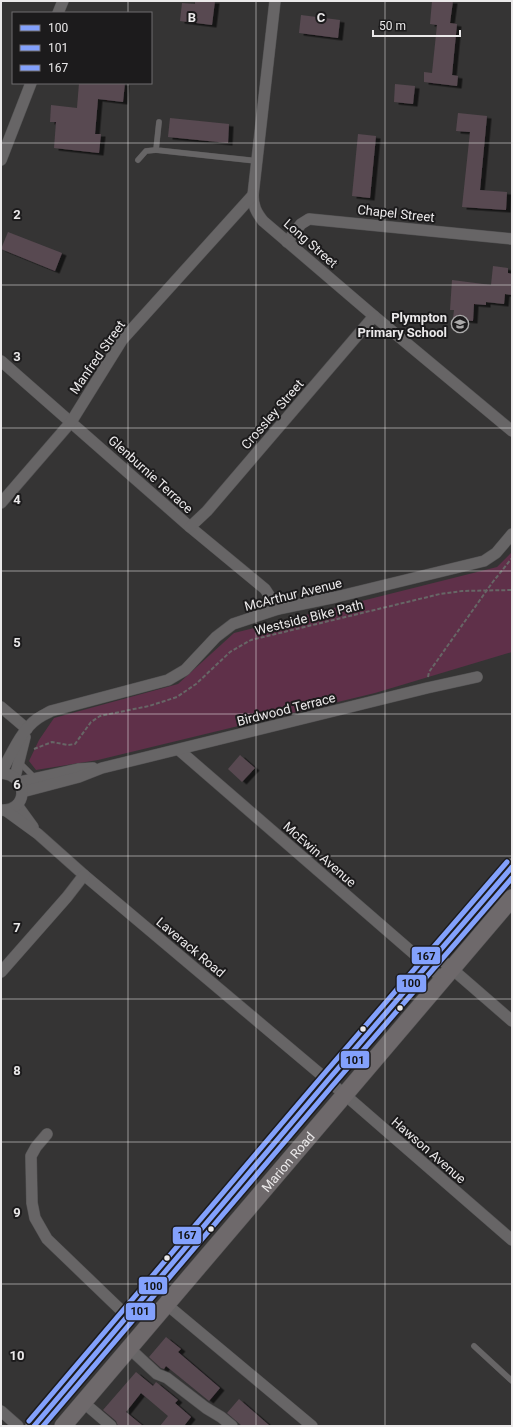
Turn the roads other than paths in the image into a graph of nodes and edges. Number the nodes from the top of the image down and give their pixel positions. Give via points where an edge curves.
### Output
1 (63, 1) edge
2 (275, 1) edge
3 (58, 12) edge
4 (31, 84) edge
5 (159, 122) dead end
6 (156, 150) junction
7 (1, 160) edge
8 (138, 160) dead end
9 (257, 161) junction
10 (253, 195) junction
11 (512, 239) edge
12 (287, 242) junction
13 (374, 316) junction
14 (1, 362) edge
15 (71, 422) junction
16 (511, 429) edge
17 (1, 503) edge
18 (190, 527) junction
19 (512, 534) edge
20 (278, 610) junction
21 (477, 677) dead end
22 (1, 707) edge
23 (27, 729) junction
24 (179, 750) junction
25 (19, 762) junction
26 (102, 768) junction
27 (1, 773) edge
28 (35, 778) junction
29 (19, 784) junction
30 (17, 805) junction
31 (3, 810) edge
32 (38, 834) junction
33 (512, 866) edge
34 (84, 875) junction
35 (512, 898) edge
36 (432, 960) junction
37 (1, 972) edge
38 (448, 974) junction
39 (512, 1021) edge
40 (328, 1080) junction
41 (344, 1094) junction
42 (47, 1134) dead end
43 (512, 1240) edge
44 (150, 1289) junction
45 (171, 1298) junction
46 (127, 1316) junction
47 (474, 1346) dead end
48 (129, 1348) junction
49 (512, 1381) edge
50 (83, 1402) junction
51 (1, 1411) edge
52 (18, 1426) edge
53 (34, 1426) edge
54 (63, 1426) edge
55 (111, 1426) edge
56 (232, 1426) edge
57 (312, 1426) edge

1 - 3 street
2 - 9 street, Long Street
4 - 7 street
5 - 6 lane
6 - 8 lane via 146,151
6 - 9 lane
9 - 10 street, Long Street
10 - 12 street, Long Street via 256,213
10 - 15 street, Manfred Street via 122,340
11 - 12 street, Chapel Street via 309,219 301,224
12 - 13 street, Long Street
13 - 16 street, Long Street
13 - 18 street, Crossley Street via 207,511
14 - 15 street, Glenburnie Terrace
15 - 17 street, Manfred Street
15 - 18 street, Glenburnie Terrace
18 - 20 street, Glenburnie Terrace via 265,589
19 - 20 street, McArthur Avenue via 496,553 484,561
20 - 23 street, McArthur Avenue via 233,624 216,637 185,670 168,680 51,711 36,719
21 - 24 street, Birdwood Terrace
22 - 23 street
23 - 25 street
23 - 27 street, McArthur Avenue
24 - 26 street, Birdwood Terrace
24 - 36 street, McEwin Avenue
25 - 28 lane
25 - 29 street
26 - 28 street, Birdwood Terrace via 78,769
26 - 29 street, Birdwood Terrace via 79,777
27 - 29 street via 8,774
28 - 29 street, Birdwood Terrace
29 - 30 street via 20,801
30 - 31 street
30 - 32 street, Laverack Road
31 - 32 street, Laverack Road
32 - 34 street, Laverack Road
33 - 36 main road, Marion Road
34 - 37 street
34 - 40 street, Laverack Road
35 - 38 main road, Marion Road
36 - 38 street, McEwin Avenue
36 - 40 main road, Marion Road
38 - 39 street, McEwin Avenue
38 - 41 main road, Marion Road
40 - 41 street, Hawson Avenue
40 - 44 main road, Marion Road
41 - 43 street, Hawson Avenue
41 - 45 main road, Marion Road
42 - 46 street via 31,1156 32,1203 36,1222 47,1239
44 - 45 main road via 160,1284 173,1285
44 - 46 main road, Marion Road
45 - 48 main road, Marion Road
45 - 57 street
46 - 53 main road, Marion Road
47 - 49 lane
48 - 50 main road, Marion Road
48 - 56 street via 157,1374 168,1378
50 - 54 main road, Marion Road
50 - 55 street
51 - 52 street

